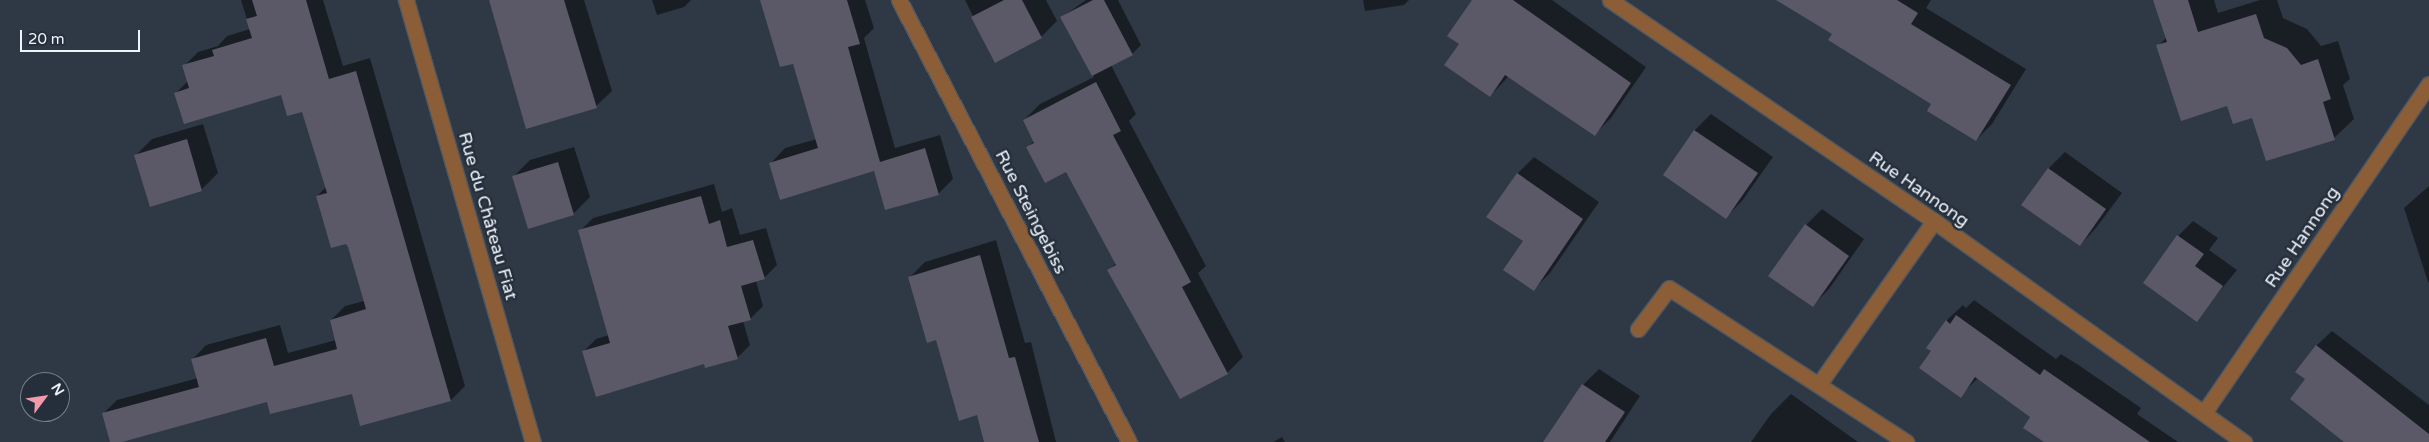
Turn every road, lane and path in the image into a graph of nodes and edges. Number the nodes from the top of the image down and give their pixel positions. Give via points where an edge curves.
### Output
1 (406, 0) edge
2 (899, 0) edge
3 (1610, 0) edge
4 (2429, 84) edge
5 (1934, 222) junction
6 (1638, 329) dead end
7 (1819, 384) junction
8 (2205, 411) junction
9 (533, 442) edge
10 (1129, 442) edge
11 (1906, 442) edge
12 (2244, 442) edge

1 - 9 street, Rue du Château Fiat
2 - 10 street, Rue Steingebiss
3 - 5 street, Rue Hannong
4 - 8 street, Rue Hannong
5 - 7 street
5 - 8 street, Rue Hannong
6 - 7 street via 1669,288
7 - 11 street
8 - 12 street, Rue Hannong

